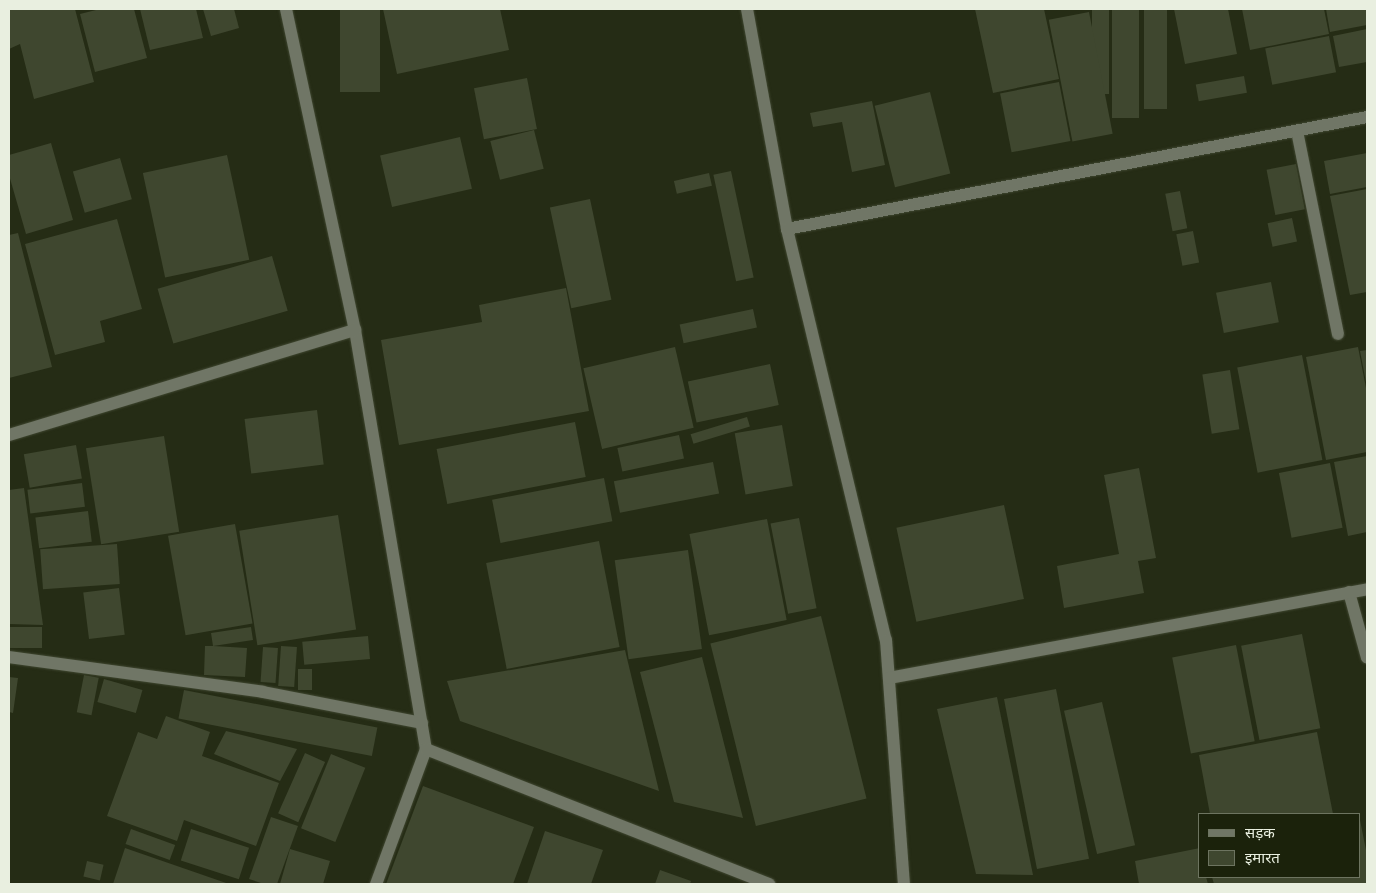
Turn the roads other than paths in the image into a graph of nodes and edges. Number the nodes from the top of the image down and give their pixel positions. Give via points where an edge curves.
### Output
1 (286, 9) edge
2 (747, 9) edge
3 (1367, 117) edge
4 (1296, 131) junction
5 (788, 229) junction
6 (355, 330) junction
7 (1338, 334) dead end
8 (9, 435) edge
9 (1367, 589) edge
10 (1350, 592) junction
11 (9, 657) edge
12 (1367, 658) edge
13 (889, 678) junction
14 (422, 723) junction
15 (426, 749) junction
16 (376, 884) edge
17 (769, 884) edge
18 (904, 884) edge

1 - 6 street
2 - 5 street
3 - 4 street
4 - 5 street
4 - 7 street
5 - 13 street via 886,640
6 - 8 street
6 - 14 street
9 - 10 street
10 - 12 street
10 - 13 street
11 - 14 street via 263,692
13 - 18 street
14 - 15 street
15 - 16 street
15 - 17 street

